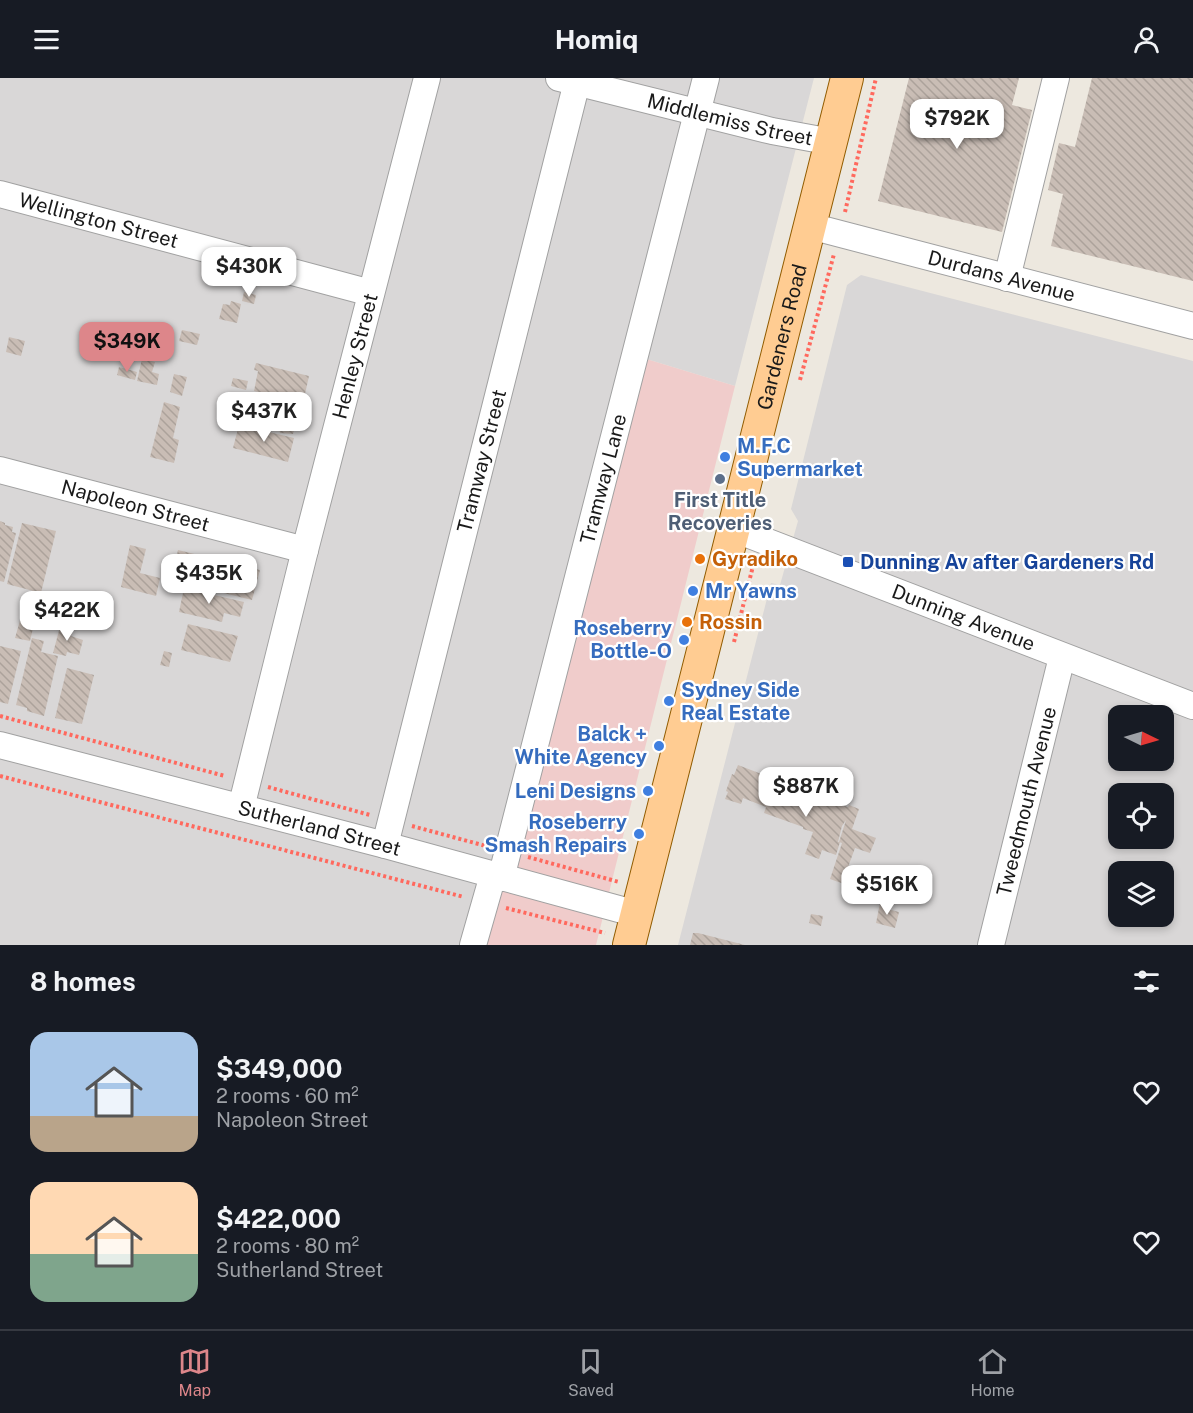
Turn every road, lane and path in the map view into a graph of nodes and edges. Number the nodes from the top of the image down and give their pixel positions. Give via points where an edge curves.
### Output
1 (427, 78) edge
2 (706, 78) edge
3 (847, 78) edge
4 (876, 78) edge
5 (1056, 78) edge
6 (571, 80) edge
7 (697, 111) junction
8 (832, 142) junction
9 (0, 194) edge
10 (825, 230) junction
11 (1007, 278) junction
12 (371, 292) junction
13 (1193, 326) edge
14 (797, 391) dead end
15 (0, 470) edge
16 (734, 529) junction
17 (305, 550) junction
18 (1062, 657) junction
19 (1193, 706) edge
20 (0, 716) edge
21 (0, 745) edge
22 (0, 776) edge
23 (248, 782) junction
24 (241, 808) junction
25 (391, 820) junction
26 (385, 845) junction
27 (507, 852) junction
28 (497, 877) junction
29 (619, 882) dead end
30 (485, 902) junction
31 (637, 914) junction
32 (617, 939) edge
33 (473, 945) edge
34 (991, 945) edge

1 - 12 street, Henley Street
2 - 7 street, Tramway Lane
3 - 8 main road, Gardeners Road
4 - 10 path, Gardeners Road
5 - 11 street
6 - 7 street, Middlemiss Street
6 - 25 street, Tramway Street
7 - 8 street, Middlemiss Street
7 - 27 street, Tramway Lane
8 - 10 main road, Gardeners Road
9 - 12 street, Wellington Street
10 - 11 street, Durdans Avenue
10 - 14 path, Gardeners Road
10 - 16 main road, Gardeners Road
11 - 13 street, Durdans Avenue
12 - 17 street, Henley Street
15 - 17 street, Napoleon Street
16 - 18 street, Dunning Avenue
16 - 31 main road, Gardeners Road
17 - 23 street, Henley Street
18 - 19 street, Dunning Avenue
18 - 34 street, Tweedmouth Avenue
20 - 23 path, Sutherland Street
21 - 24 street, Sutherland Street
22 - 30 path, Sutherland Street
23 - 24 street, Henley Street
23 - 25 path, Sutherland Street
24 - 26 street, Sutherland Street
25 - 26 street, Tramway Street
25 - 27 path, Sutherland Street
26 - 28 street, Sutherland Street
27 - 28 street, Tramway Lane
27 - 29 path, Sutherland Street
28 - 30 street, Tramway Lane
28 - 31 street, Sutherland Street
30 - 32 path, Sutherland Street
30 - 33 street, Tramway Lane
31 - 32 main road, Gardeners Road

